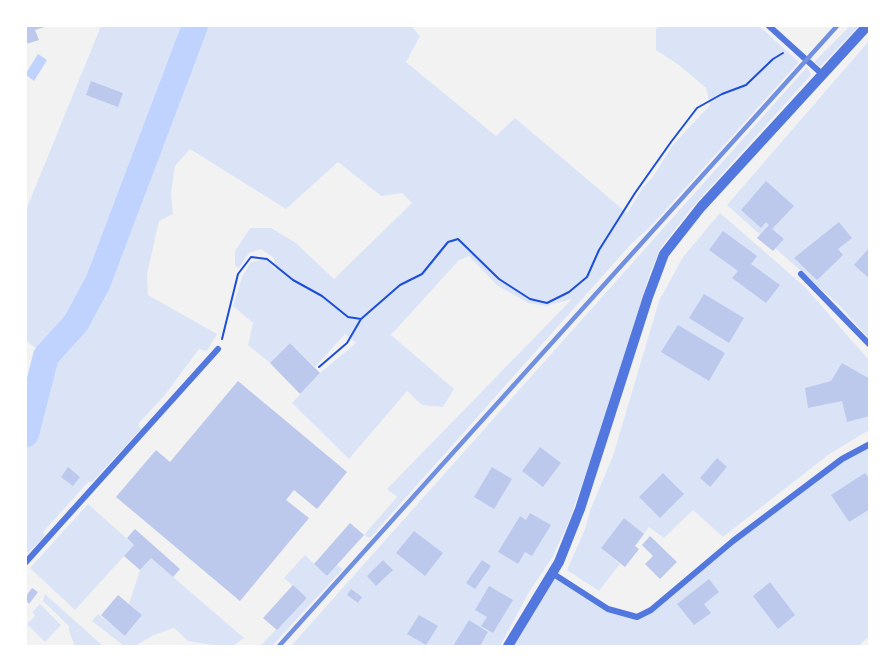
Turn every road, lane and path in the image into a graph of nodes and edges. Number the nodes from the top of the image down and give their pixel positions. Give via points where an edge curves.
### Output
1 (769, 26) edge
2 (867, 26) edge
3 (793, 47) junction
4 (822, 74) junction
5 (801, 274) dead end
6 (361, 319) junction
7 (870, 345) edge
8 (218, 350) joint
9 (319, 367) dead end
10 (870, 444) edge
11 (26, 562) edge
12 (552, 573) junction
13 (508, 646) edge

1 - 3 street
2 - 4 street
3 - 4 street
3 - 6 path via 773,59 746,85 697,108 635,193 587,277 569,292 547,303 530,299 499,279 458,240 448,242 422,274 400,285
4 - 12 street via 701,207 664,254 580,509
5 - 7 street
6 - 8 path via 348,316 267,259 251,257 238,274
6 - 9 path via 347,343
8 - 11 street
10 - 12 street via 842,459 733,541 651,610 637,617 608,609
12 - 13 street

